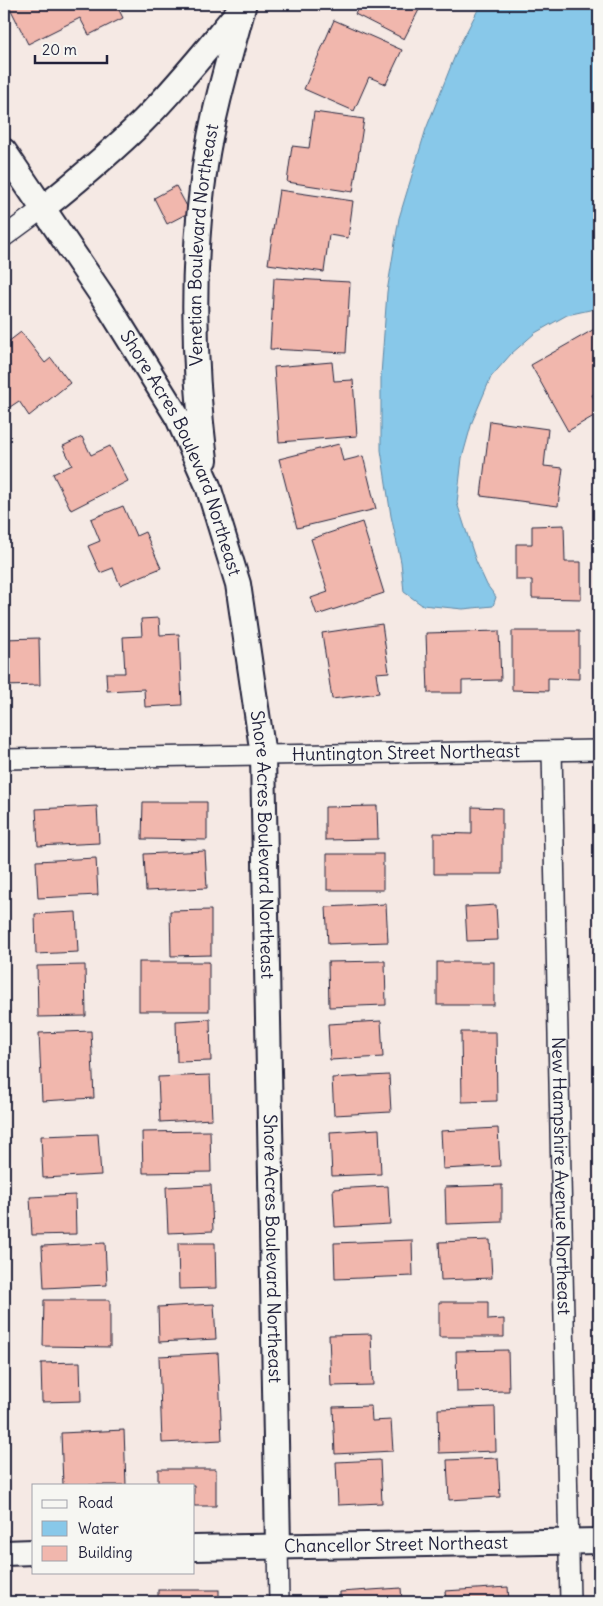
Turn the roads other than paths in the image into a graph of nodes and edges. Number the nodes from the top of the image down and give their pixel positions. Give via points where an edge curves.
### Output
1 (243, 5) edge
2 (4, 151) edge
3 (42, 209) junction
4 (4, 237) edge
5 (208, 486) junction
6 (552, 750) junction
7 (599, 750) edge
8 (262, 755) junction
9 (4, 759) edge
10 (599, 1541) edge
11 (569, 1542) junction
12 (278, 1546) junction
13 (195, 1548) edge
14 (32, 1552) edge
15 (4, 1553) edge
16 (279, 1602) edge
17 (570, 1602) edge

1 - 3 street, Venetian Boulevard Northeast via 143,122
1 - 5 street, Venetian Boulevard Northeast via 205,165 196,256 198,405
2 - 3 street, Shore Acres Boulevard Northeast
3 - 4 street, Venetian Boulevard Northeast
3 - 5 street, Shore Acres Boulevard Northeast via 178,418
5 - 8 street, Shore Acres Boulevard Northeast via 238,584
6 - 7 street, Huntington Street Northeast
6 - 8 street, Huntington Street Northeast
6 - 11 street, New Hampshire Avenue Northeast
8 - 9 street, Huntington Street Northeast
8 - 12 street, Shore Acres Boulevard Northeast
10 - 11 street, Chancellor Street Northeast
11 - 12 street, Chancellor Street Northeast
11 - 17 street, New Hampshire Avenue Northeast
12 - 13 street, Chancellor Street Northeast
12 - 16 street, Shore Acres Boulevard Northeast
14 - 15 street

